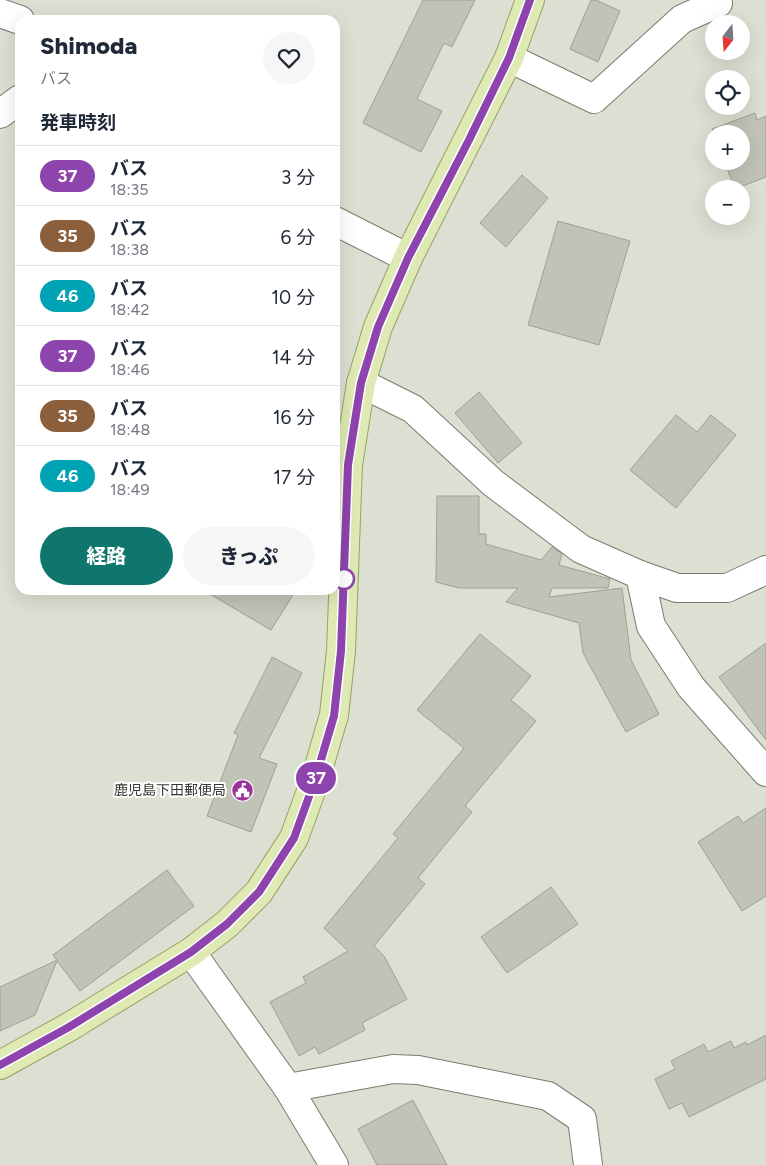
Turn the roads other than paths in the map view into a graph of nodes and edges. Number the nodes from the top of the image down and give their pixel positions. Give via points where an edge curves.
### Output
1 (530, 0) edge
2 (718, 3) dead end
3 (0, 13) edge
4 (15, 18) edge
5 (509, 58) junction
6 (15, 103) edge
7 (0, 114) edge
8 (340, 224) edge
9 (408, 258) junction
10 (361, 383) junction
11 (766, 570) edge
12 (640, 575) junction
13 (766, 772) edge
14 (191, 952) junction
15 (0, 1065) edge
16 (288, 1088) junction
17 (334, 1165) edge
18 (588, 1165) edge

1 - 5 main road
2 - 5 street via 682,19 594,99
3 - 4 street
5 - 9 main road
6 - 7 street
8 - 9 street
9 - 10 main road via 378,327
10 - 12 street via 413,409 492,483 580,549
10 - 14 main road via 348,465 341,651 334,716 315,780 294,838 259,892 227,924
11 - 12 street via 727,588 677,588
12 - 13 street via 651,626 691,687
14 - 15 main road
14 - 16 street
16 - 17 street
16 - 18 street via 394,1069 418,1070 548,1096 582,1119

